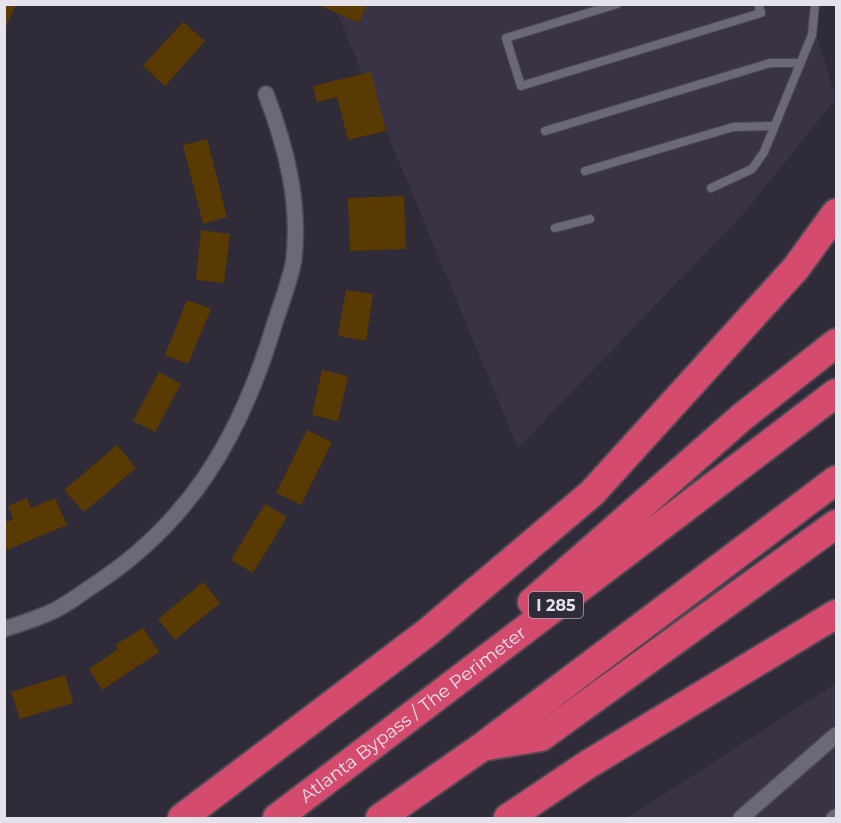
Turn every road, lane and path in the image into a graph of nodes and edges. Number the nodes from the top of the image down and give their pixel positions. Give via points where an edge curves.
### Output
1 (617, 4) edge
2 (758, 4) edge
3 (815, 4) edge
4 (801, 63) junction
5 (266, 94) dead end
6 (774, 126) junction
7 (545, 131) dead end
8 (585, 171) dead end
9 (711, 188) dead end
10 (837, 213) edge
11 (591, 219) dead end
12 (555, 228) dead end
13 (837, 343) edge
14 (837, 393) edge
15 (837, 480) edge
16 (837, 524) edge
17 (837, 614) edge
18 (4, 629) edge
19 (837, 735) edge
20 (369, 747) junction
21 (482, 747) junction
22 (182, 819) edge
23 (277, 819) edge
24 (380, 819) edge
25 (508, 819) edge
26 (741, 819) edge

1 - 2 lane via 506,38 521,86 761,14
3 - 4 lane via 812,35
4 - 6 lane
4 - 7 lane via 770,63
5 - 18 street via 282,137 294,192 294,259 237,426 202,483 156,538 53,612
6 - 8 lane via 733,127
6 - 9 lane via 752,169
10 - 22 highway via 796,268 591,494 429,631
11 - 12 lane
13 - 20 highway via 742,417
14 - 20 highway, Atlanta Bypass / The Perimeter / I 285
15 - 21 highway
16 - 21 highway via 541,737
17 - 25 highway via 587,765
19 - 26 street
20 - 23 highway, Atlanta Bypass / The Perimeter / I 285
21 - 24 highway

